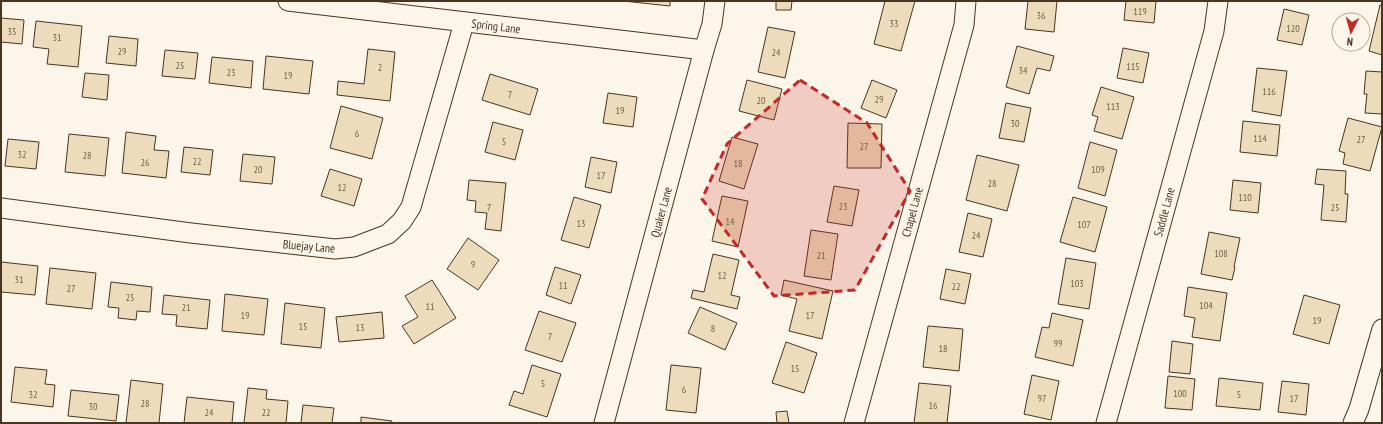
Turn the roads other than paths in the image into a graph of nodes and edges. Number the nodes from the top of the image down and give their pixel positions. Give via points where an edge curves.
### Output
1 (288, 1) edge
2 (715, 1) edge
3 (966, 1) edge
4 (1218, 1) edge
5 (464, 22) junction
6 (704, 50) junction
7 (1, 208) edge
8 (1382, 329) edge
9 (604, 423) edge
10 (854, 423) edge
11 (1106, 423) edge
12 (1353, 423) edge

1 - 5 street, Spring Lane
2 - 6 street, Quaker Lane via 712,24
3 - 10 street, Chapel Lane via 964,25
4 - 11 street, Saddle Lane via 1214,31
5 - 6 street, Spring Lane
5 - 7 street, Bluejay Lane via 411,207 402,221 388,234 354,247 335,249
6 - 9 street, Quaker Lane
8 - 12 street

